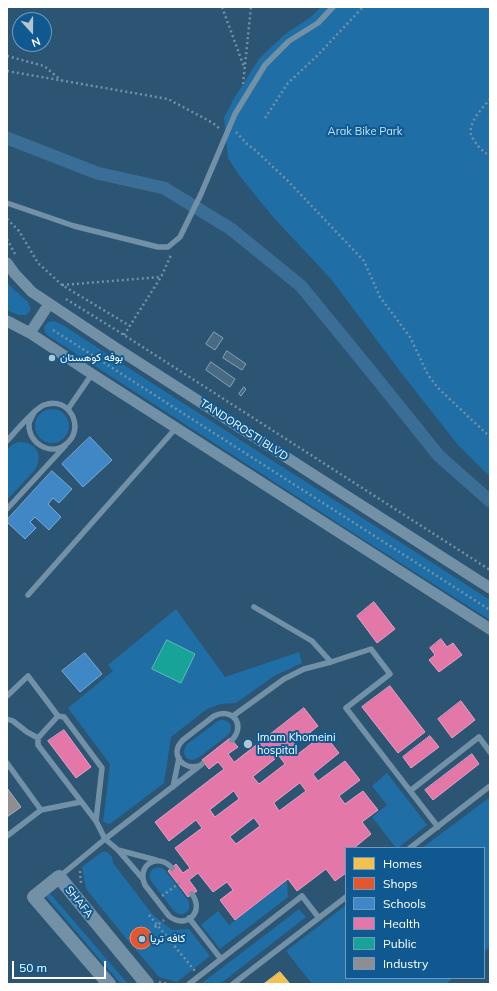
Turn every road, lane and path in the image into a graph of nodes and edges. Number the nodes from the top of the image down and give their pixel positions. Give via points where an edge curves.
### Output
1 (222, 7) edge
2 (251, 7) edge
3 (333, 7) edge
4 (363, 7) edge
5 (7, 56) edge
6 (245, 68) junction
7 (7, 72) edge
8 (61, 81) junction
9 (490, 99) edge
10 (241, 103) junction
11 (265, 118) dead end
12 (232, 121) junction
13 (226, 135) junction
14 (490, 156) edge
15 (7, 203) edge
16 (7, 219) edge
17 (180, 237) junction
18 (7, 240) edge
19 (11, 260) edge
20 (161, 277) junction
21 (62, 285) junction
22 (64, 298) dead end
23 (49, 304) junction
24 (64, 314) junction
25 (7, 321) edge
26 (130, 326) junction
27 (53, 330) junction
28 (30, 333) junction
29 (124, 335) junction
30 (45, 343) junction
31 (116, 348) junction
32 (92, 374) junction
33 (68, 409) junction
34 (35, 411) junction
35 (176, 428) junction
36 (490, 437) edge
37 (7, 441) edge
38 (69, 442) junction
39 (7, 509) edge
40 (490, 570) edge
41 (490, 588) edge
42 (28, 595) dead end
43 (254, 607) dead end
44 (490, 610) edge
45 (490, 629) edge
46 (331, 662) junction
47 (7, 696) edge
48 (58, 716) junction
49 (233, 716) junction
50 (7, 719) edge
51 (38, 738) junction
52 (232, 740) dead end
53 (490, 752) edge
54 (179, 758) junction
55 (7, 764) edge
56 (490, 786) edge
57 (173, 787) junction
58 (410, 791) junction
59 (81, 802) junction
60 (41, 810) junction
61 (96, 821) junction
62 (438, 827) junction
63 (7, 836) edge
64 (105, 839) junction
65 (411, 847) edge
66 (118, 850) junction
67 (158, 860) junction
68 (172, 868) dead end
69 (59, 877) junction
70 (143, 879) junction
71 (182, 881) dead end
72 (192, 894) dead end
73 (345, 898) edge
74 (157, 900) junction
75 (149, 915) dead end
76 (189, 918) junction
77 (319, 918) junction
78 (154, 928) dead end
79 (150, 931) dead end
80 (221, 959) junction
81 (199, 976) junction
82 (109, 984) edge
83 (147, 984) edge
84 (189, 984) edge
85 (233, 984) edge

1 - 6 path
2 - 6 path
3 - 10 lane via 318,23 289,41 265,65
4 - 11 path via 288,83
5 - 8 path via 44,66
6 - 10 path
7 - 8 path
8 - 13 path via 168,99 213,123
9 - 14 path via 476,117 471,134 476,143
10 - 12 lane
12 - 13 lane
12 - 36 path via 238,135 287,180 364,261 380,297 410,337 428,375 438,388
13 - 17 lane
15 - 17 lane via 74,226 158,247 168,247
16 - 21 path via 19,231 38,263
17 - 20 path
18 - 19 path
19 - 23 street, TANDOROSTI BLVD via 15,274 32,292
20 - 21 path
20 - 26 path
21 - 26 path
22 - 29 path
23 - 24 street, TANDOROSTI BLVD
23 - 28 street
24 - 27 path
24 - 31 street, TANDOROSTI BLVD
25 - 28 street
26 - 29 path
27 - 30 path
27 - 44 path
28 - 30 street
29 - 31 path
29 - 40 path
30 - 32 street
31 - 41 street, TANDOROSTI BLVD
32 - 33 lane
32 - 35 street
33 - 34 lane via 55,403 41,406
33 - 38 lane via 75,422 73,436
34 - 37 lane
34 - 38 lane via 29,423 32,438 37,443 43,447 57,449
35 - 42 lane
35 - 45 street
38 - 39 lane
43 - 46 lane via 312,641
46 - 49 lane via 304,669 284,679
46 - 58 lane via 371,648 390,674 346,708
47 - 48 lane via 28,676
48 - 51 lane
48 - 61 lane via 64,716 102,768
49 - 52 lane via 238,728 237,735
49 - 54 lane via 220,713 183,740 177,751
50 - 51 lane
51 - 59 lane via 38,745
53 - 58 lane via 479,737
54 - 57 lane
54 - 57 lane via 189,766 196,767 203,763
55 - 60 lane
56 - 62 lane
57 - 64 lane
58 - 62 lane
59 - 60 lane
59 - 61 lane
60 - 63 lane
61 - 64 lane
62 - 65 lane
64 - 66 lane
64 - 69 lane
66 - 67 lane
66 - 70 lane
67 - 68 lane
67 - 70 lane via 146,866
69 - 82 street, SHAFA via 34,897
69 - 83 street, SHAFA
70 - 74 lane
71 - 74 path
72 - 76 lane via 196,910
73 - 77 lane
74 - 76 lane via 174,920
75 - 81 path
76 - 80 lane
77 - 80 lane via 302,896
77 - 85 lane
78 - 79 path
80 - 81 lane
81 - 84 lane

